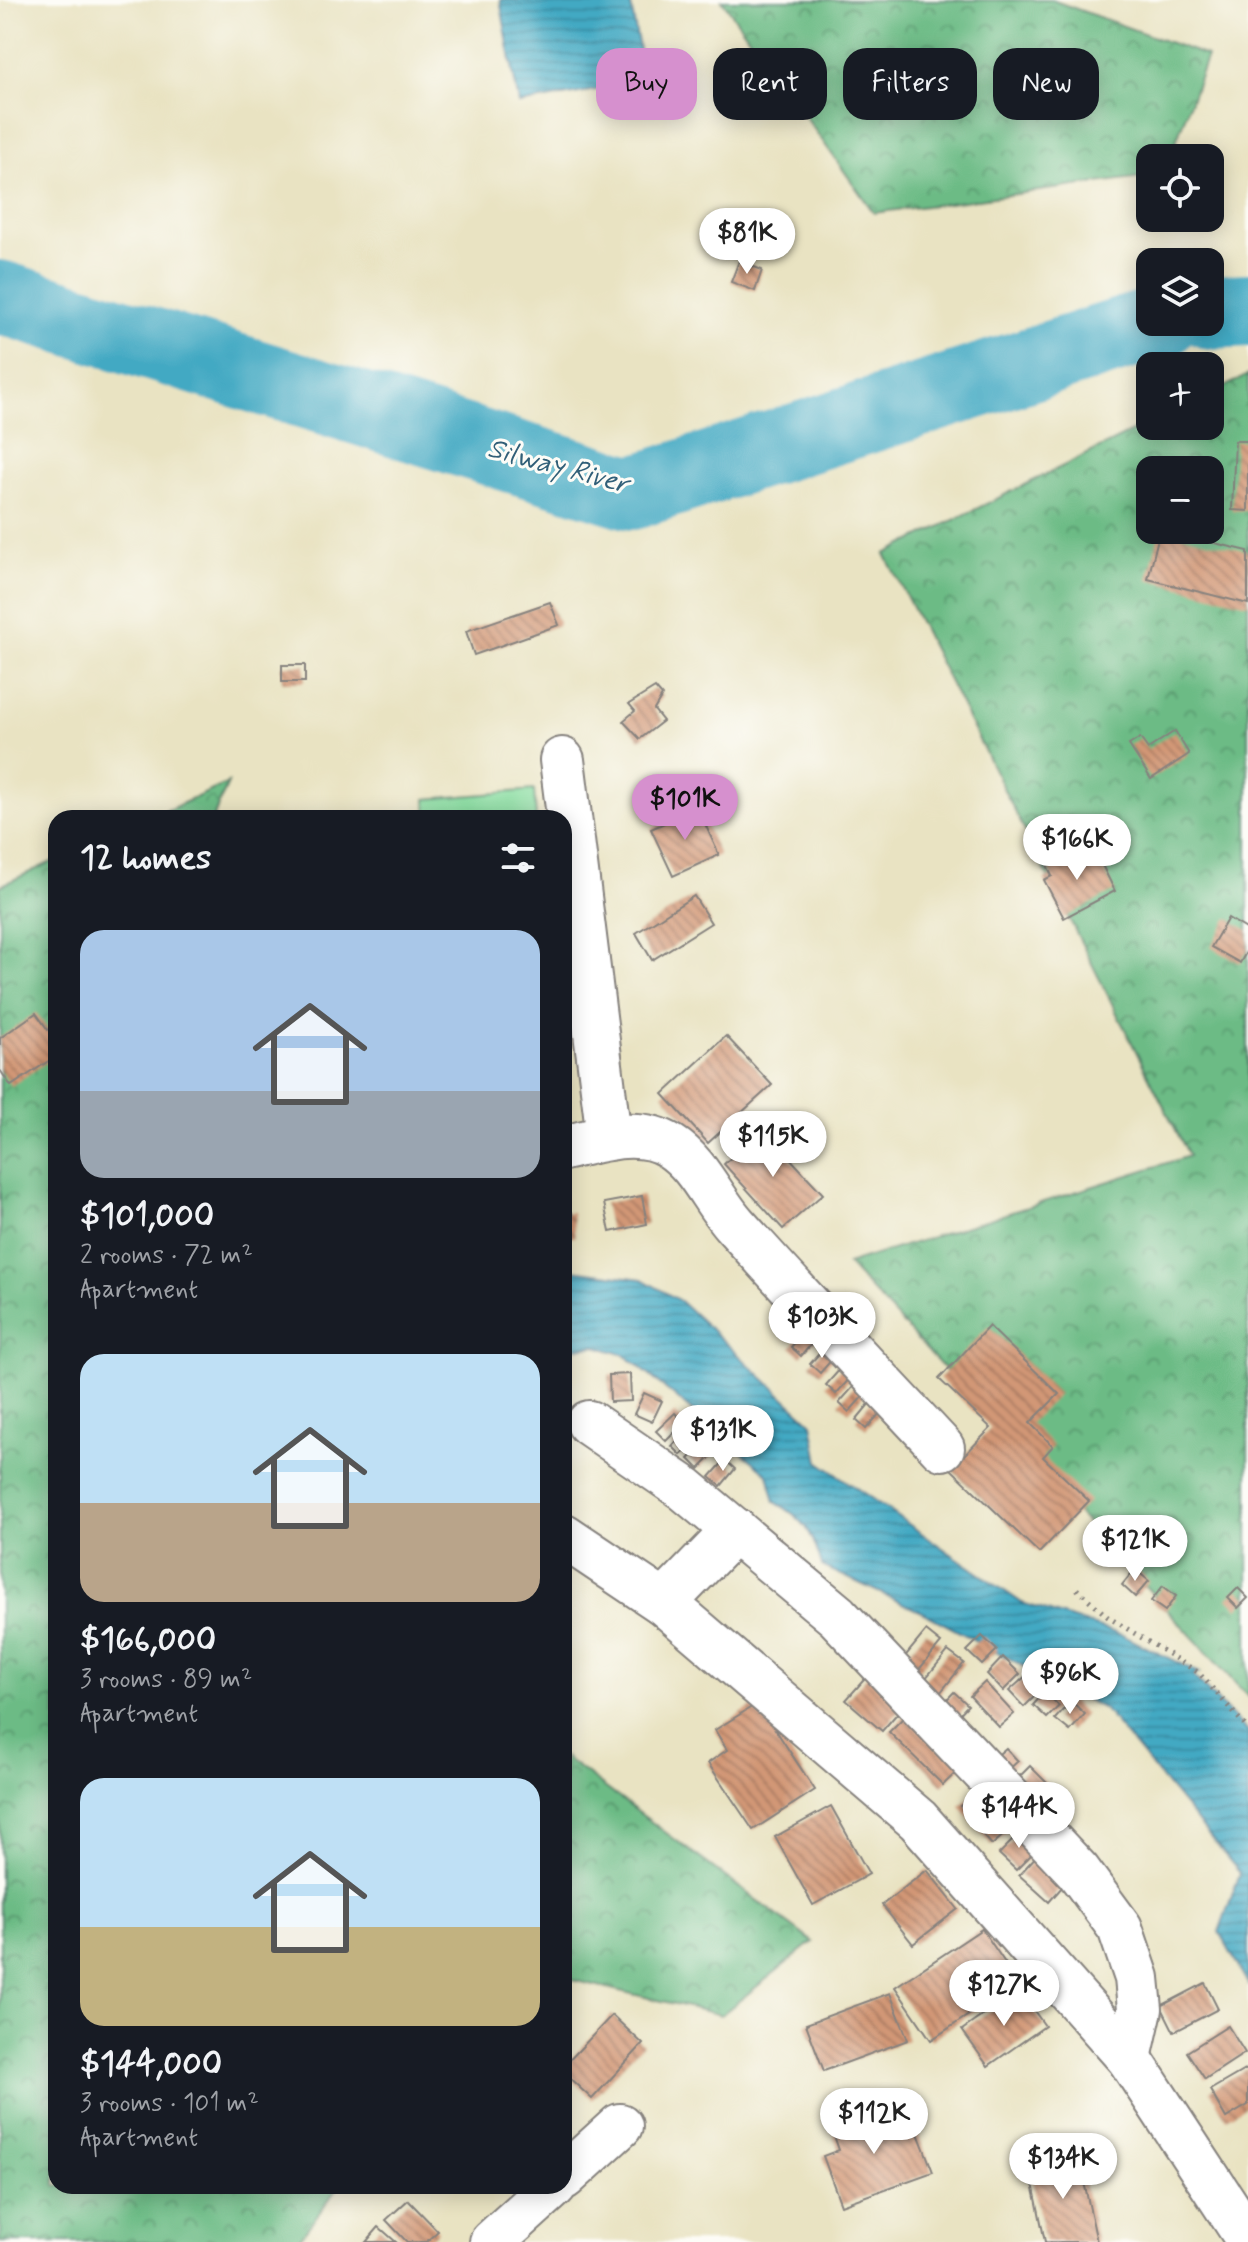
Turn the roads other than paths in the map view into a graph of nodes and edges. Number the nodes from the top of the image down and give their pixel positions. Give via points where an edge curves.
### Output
1 (562, 760) dead end
2 (568, 810) edge
3 (572, 840) edge
4 (609, 1137) junction
5 (572, 1146) edge
6 (589, 1423) dead end
7 (942, 1448) dead end
8 (735, 1530) junction
9 (572, 1541) edge
10 (664, 1603) junction
11 (1129, 2058) junction
12 (620, 2126) dead end
13 (572, 2170) edge
14 (545, 2194) edge
15 (1248, 2239) edge
16 (492, 2242) edge

1 - 2 street
3 - 4 street
4 - 5 street
4 - 7 street via 644,1136 669,1145 688,1161 731,1220
6 - 8 street
8 - 10 street
8 - 11 street via 837,1616 1078,1871 1120,1928 1137,1978 1140,2009
9 - 10 street
10 - 11 street via 918,1820
11 - 15 street
12 - 13 street
14 - 16 street

